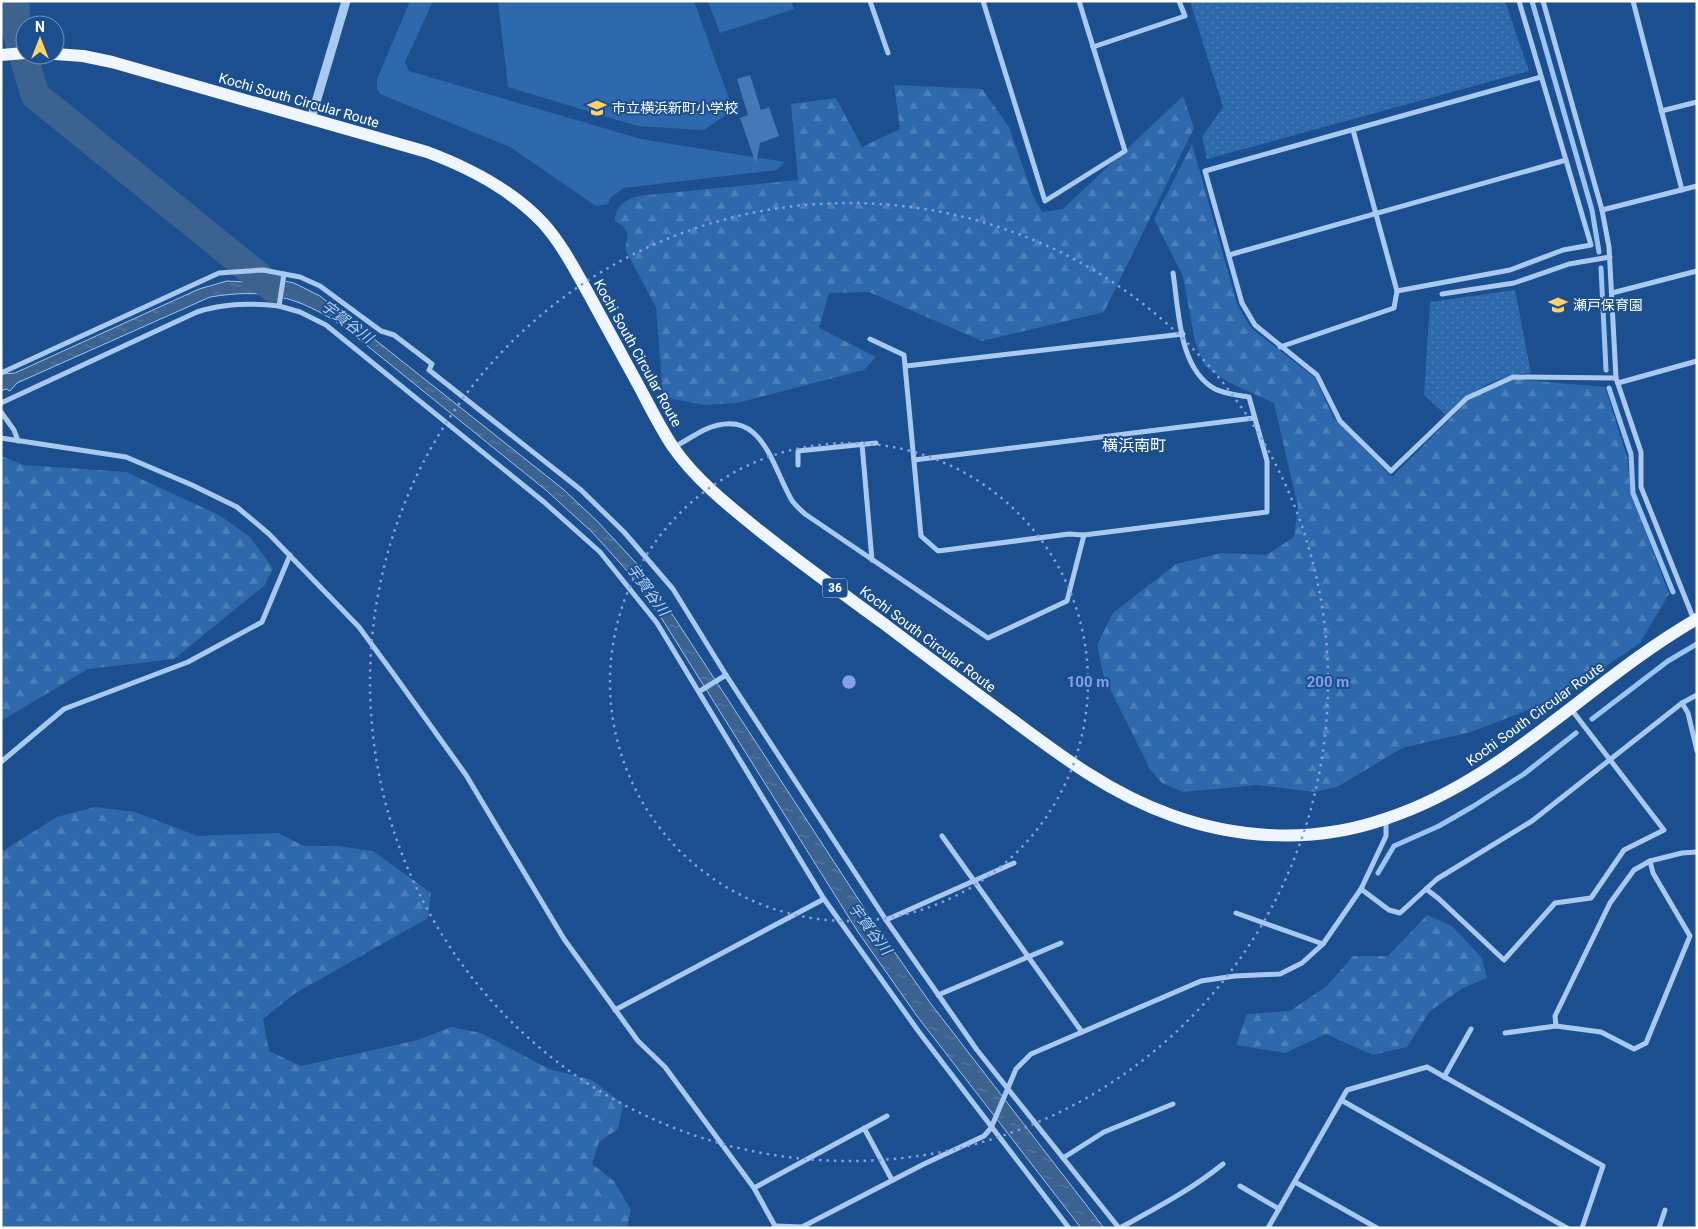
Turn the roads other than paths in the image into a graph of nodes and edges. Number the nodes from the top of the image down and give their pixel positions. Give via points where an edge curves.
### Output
1 (346, 1) edge
2 (870, 1) edge
3 (983, 1) edge
4 (1078, 1) edge
5 (1180, 1) edge
6 (1519, 1) edge
7 (1543, 1) edge
8 (1633, 1) edge
9 (1093, 47) junction
10 (888, 53) dead end
11 (65, 55) edge
12 (1541, 77) junction
13 (1697, 102) edge
14 (1662, 111) junction
15 (311, 119) junction
16 (1353, 130) junction
17 (1566, 160) junction
18 (1697, 186) edge
19 (1682, 190) junction
20 (1602, 210) junction
21 (1376, 214) junction
22 (1229, 255) junction
23 (1610, 257) junction
24 (1697, 271) edge
25 (1173, 273) dead end
26 (284, 276) junction
27 (1397, 291) junction
28 (1612, 293) junction
29 (1442, 294) dead end
30 (279, 303) junction
31 (1184, 334) junction
32 (870, 339) dead end
33 (1280, 347) junction
34 (1697, 361) edge
35 (906, 366) junction
36 (1, 374) edge
37 (1617, 380) junction
38 (1, 403) edge
39 (1, 412) edge
40 (1254, 418) junction
41 (1, 438) edge
42 (18, 441) junction
43 (876, 443) dead end
44 (862, 444) junction
45 (674, 448) junction
46 (914, 460) junction
47 (798, 465) dead end
48 (1084, 535) junction
49 (290, 556) junction
50 (872, 560) junction
51 (1696, 620) edge
52 (723, 676) junction
53 (701, 689) junction
54 (1697, 696) edge
55 (1682, 703) junction
56 (1571, 709) junction
57 (1697, 751) edge
58 (1610, 759) junction
59 (1, 762) edge
60 (1386, 819) junction
61 (942, 836) dead end
62 (1697, 852) edge
63 (1650, 861) junction
64 (1014, 863) dead end
65 (974, 880) junction
66 (1361, 888) junction
67 (1426, 889) junction
68 (824, 899) junction
69 (1236, 913) dead end
70 (886, 920) junction
71 (1060, 943) dead end
72 (1323, 944) junction
73 (1028, 956) junction
74 (938, 995) junction
75 (615, 1010) junction
76 (1556, 1026) junction
77 (1471, 1029) dead end
78 (1082, 1032) junction
79 (1505, 1033) dead end
80 (1444, 1077) junction
81 (1007, 1091) junction
82 (1341, 1100) junction
83 (1173, 1104) dead end
84 (887, 1116) dead end
85 (864, 1128) junction
86 (991, 1128) junction
87 (1063, 1158) junction
88 (1224, 1164) dead end
89 (892, 1180) junction
90 (1295, 1182) junction
91 (1240, 1186) dead end
92 (754, 1188) junction
93 (1279, 1209) junction
94 (1665, 1210) dead end
95 (774, 1227) edge
96 (1069, 1228) edge
97 (1120, 1228) edge
98 (1268, 1228) edge
99 (1377, 1228) edge
100 (1567, 1228) edge
101 (1582, 1228) edge
102 (1658, 1228) edge

1 - 15 street
2 - 10 street
3 - 9 street via 1045,201 1125,151
4 - 9 street
5 - 9 street via 1185,16
6 - 12 street
7 - 20 street
8 - 14 street
11 - 15 main road, Kochi South Circular Route / 36 via 112,62
12 - 16 street
12 - 17 street
13 - 14 street
14 - 19 street
15 - 45 main road, Kochi South Circular Route / 36 via 427,152 464,166 492,182 530,212 556,240 576,272
16 - 21 street
16 - 22 street via 1206,171
17 - 21 street
17 - 27 street via 1591,245 1563,250 1510,270
18 - 19 street
19 - 20 street
20 - 23 street
21 - 22 street
21 - 27 street
22 - 33 street via 1242,302 1255,325
23 - 28 street
23 - 29 street via 1569,264 1514,283
24 - 28 street
25 - 31 street
26 - 30 street
26 - 36 street via 263,270 219,273
26 - 52 street via 300,276 320,286 381,332 394,335 432,364 429,370 581,490 624,532 673,589
27 - 33 street via 1394,308
28 - 37 street
30 - 38 street via 219,305 197,312
30 - 53 street via 326,325 544,502 600,552 658,623
31 - 35 street
31 - 40 street via 1190,360 1204,380 1216,389 1249,397
32 - 35 street via 904,354
33 - 37 street via 1317,375 1340,421 1391,471 1467,398 1513,377
34 - 37 street
35 - 46 street
37 - 51 street via 1642,452 1641,487
39 - 42 street
40 - 46 street
40 - 48 street via 1267,462 1267,512
41 - 42 street
42 - 49 street via 126,457 184,481 237,507
43 - 44 street
44 - 47 street via 798,451
44 - 50 street
45 - 50 street via 721,424 736,424 751,430 764,442 791,500 805,514
45 - 60 main road, Kochi South Circular Route / 36 via 718,497 782,548 1068,762 1126,796 1172,816 1262,836 1330,833
46 - 48 street via 921,536 938,551 1069,534
48 - 50 street via 1067,601 988,638
49 - 59 street via 262,622 188,662 64,709
49 - 75 street via 359,627 466,775 564,939
51 - 56 main road, Kochi South Circular Route / 36 via 1642,653
52 - 53 street
52 - 70 street
53 - 68 street
54 - 55 street
55 - 57 street via 1688,713
55 - 58 street
56 - 58 street
56 - 60 main road, Kochi South Circular Route / 36 via 1494,766 1457,788
58 - 67 street via 1532,821
58 - 67 street via 1664,830 1624,850 1591,898 1554,903 1504,960
60 - 66 street via 1386,836
61 - 65 street
62 - 63 street
63 - 76 street via 1634,870 1610,903 1555,1016
63 - 76 street via 1652,873 1690,936 1646,1043 1634,1049 1600,1032
64 - 65 street
65 - 70 street
65 - 73 street
66 - 67 street via 1389,910 1400,913
66 - 72 street
68 - 75 street
68 - 86 street
69 - 72 street
70 - 74 street
71 - 73 street
72 - 78 street via 1302,963 1280,974 1201,981
73 - 74 street
73 - 78 street
74 - 81 street
75 - 92 street via 638,1041 665,1067
76 - 79 street
77 - 80 street
78 - 81 street via 1031,1054 1016,1069
80 - 82 street via 1427,1067 1347,1090
80 - 101 street via 1602,1166
81 - 86 street
81 - 87 street
82 - 90 street
82 - 100 street
83 - 87 street via 1104,1132
84 - 85 street
85 - 89 street
85 - 92 street
86 - 89 street via 984,1136
86 - 96 street
87 - 97 street
88 - 97 street via 1180,1195
89 - 95 street via 802,1227
90 - 93 street
90 - 99 street
91 - 93 street
92 - 95 street
93 - 98 street
94 - 102 street

